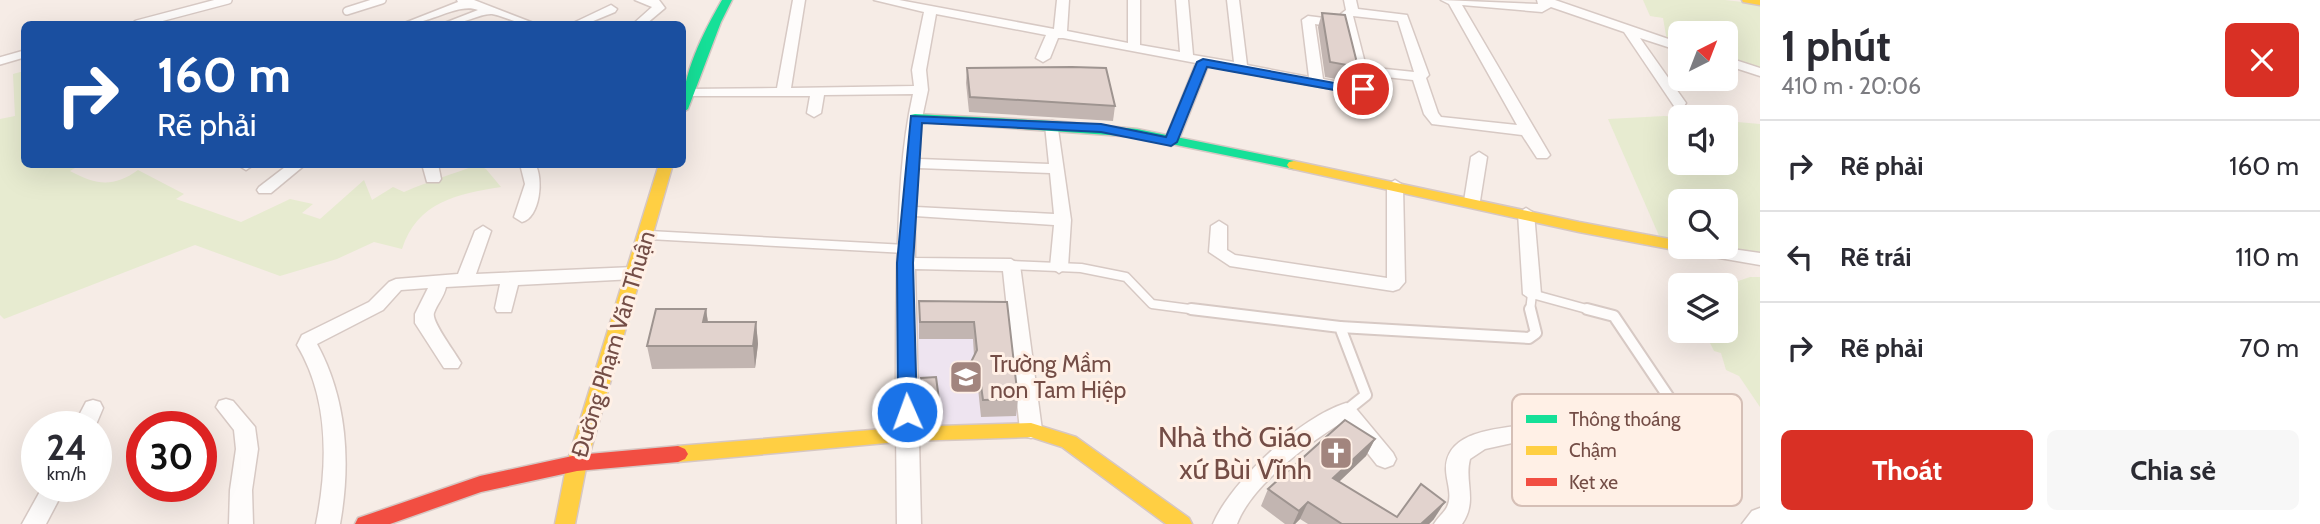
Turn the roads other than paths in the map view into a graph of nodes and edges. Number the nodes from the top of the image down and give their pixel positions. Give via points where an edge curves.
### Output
1 (228, 0) edge
2 (383, 0) edge
3 (642, 0) edge
4 (727, 0) edge
5 (799, 0) edge
6 (880, 0) edge
7 (1063, 0) edge
8 (1134, 0) edge
9 (1182, 0) edge
10 (1233, 0) edge
11 (1447, 0) edge
12 (1543, 0) edge
13 (1747, 0) edge
14 (466, 1) edge
15 (1453, 1) edge
16 (1760, 2) edge
17 (611, 9) dead end
18 (489, 10) junction
19 (347, 11) dead end
20 (930, 11) junction
21 (1350, 12) edge
22 (148, 21) edge
23 (416, 21) edge
24 (457, 21) edge
25 (521, 21) edge
26 (584, 21) edge
27 (643, 21) edge
28 (1628, 29) junction
29 (1056, 34) junction
30 (1668, 43) edge
31 (1134, 49) junction
32 (21, 55) edge
33 (1043, 58) dead end
34 (1187, 59) junction
35 (0, 61) edge
36 (1203, 62) junction
37 (1738, 65) edge
38 (1241, 69) junction
39 (1359, 70) junction
40 (1760, 72) edge
41 (1419, 77) junction
42 (688, 83) edge
43 (1317, 84) junction
44 (784, 90) junction
45 (818, 90) junction
46 (921, 90) junction
47 (1679, 103) dead end
48 (814, 113) dead end
49 (915, 118) junction
50 (1052, 125) junction
51 (1528, 131) junction
52 (1171, 142) junction
53 (1542, 155) dead end
54 (1479, 157) dead end
55 (911, 163) junction
56 (294, 168) edge
57 (530, 168) edge
58 (665, 168) edge
59 (1056, 169) junction
60 (1395, 185) junction
61 (265, 190) dead end
62 (1472, 201) junction
63 (907, 211) junction
64 (1526, 213) junction
65 (522, 217) dead end
66 (1063, 220) junction
67 (1219, 226) dead end
68 (483, 232) dead end
69 (645, 234) junction
70 (1668, 243) edge
71 (1738, 255) edge
72 (906, 256) junction
73 (1760, 259) edge
74 (1011, 265) junction
75 (1059, 267) junction
76 (634, 273) junction
77 (465, 280) junction
78 (508, 280) junction
79 (439, 281) junction
80 (1532, 295) junction
81 (503, 308) dead end
82 (1340, 327) junction
83 (451, 363) dead end
84 (1667, 394) edge
85 (226, 407) dead end
86 (1346, 411) junction
87 (1031, 430) junction
88 (908, 434) junction
89 (1512, 436) edge
90 (1385, 459) dead end
91 (577, 463) junction
92 (46, 502) edge
93 (1760, 518) edge
94 (34, 524) edge
95 (241, 524) edge
96 (328, 524) edge
97 (365, 524) edge
98 (565, 524) edge
99 (909, 524) edge
100 (1182, 524) edge
101 (1225, 524) edge
102 (1446, 524) edge
103 (1754, 524) edge

1 - 22 lane
2 - 19 lane
3 - 27 street via 659,8
4 - 42 street
5 - 44 street
6 - 20 street
7 - 29 street
8 - 31 street
9 - 34 street
10 - 38 street
11 - 15 street
12 - 15 street via 1542,8
12 - 28 street
13 - 16 street
14 - 18 street
14 - 23 street
15 - 51 street
17 - 26 street
18 - 24 street
18 - 25 street
20 - 29 street
20 - 46 street via 919,70
21 - 39 street
21 - 41 street via 1403,18
21 - 43 street via 1308,20
28 - 30 street
28 - 47 street
29 - 31 street
29 - 33 street
31 - 34 street
32 - 35 lane
34 - 36 street
36 - 38 street
36 - 52 street
37 - 40 street
38 - 43 street
39 - 41 street
39 - 43 street via 1361,90
41 - 51 street via 1430,114 1437,121
42 - 44 street
44 - 45 street
45 - 46 street
45 - 48 street
46 - 49 street
49 - 50 street
49 - 55 street
50 - 52 street
50 - 59 street
51 - 53 street
52 - 60 street
54 - 62 street
55 - 59 street
55 - 63 street
56 - 61 street
57 - 65 street via 533,186
58 - 69 street, Đường Phạm Văn Thuận
59 - 66 street
60 - 62 street
60 - 67 street via 1393,285 1230,260 1218,252
62 - 64 street
63 - 66 street
63 - 72 street
64 - 70 street
64 - 80 street
66 - 75 street
68 - 77 street
69 - 72 lane
69 - 76 street, Đường Phạm Văn Thuận
71 - 73 street
72 - 74 street
72 - 88 street
74 - 75 lane
74 - 87 street
75 - 82 lane via 1126,277 1152,304
76 - 78 street
76 - 91 street, Đường Phạm Văn Thuận
77 - 78 street
77 - 79 street
78 - 81 street
79 - 83 street via 424,323
79 - 96 street via 395,286 376,306 309,340 331,406 337,455
80 - 82 lane via 1530,311 1536,333 1529,338
80 - 84 lane via 1614,316
82 - 86 lane via 1366,395
85 - 95 street via 244,427 247,449
86 - 90 street
86 - 101 street via 1329,419 1259,477 1228,510
87 - 88 street
87 - 100 street via 1069,442
88 - 91 street
88 - 99 street
89 - 102 street via 1472,444 1457,459 1460,504
91 - 97 street via 480,484
91 - 98 street, Đường Phạm Văn Thuận
92 - 94 street
93 - 103 street

